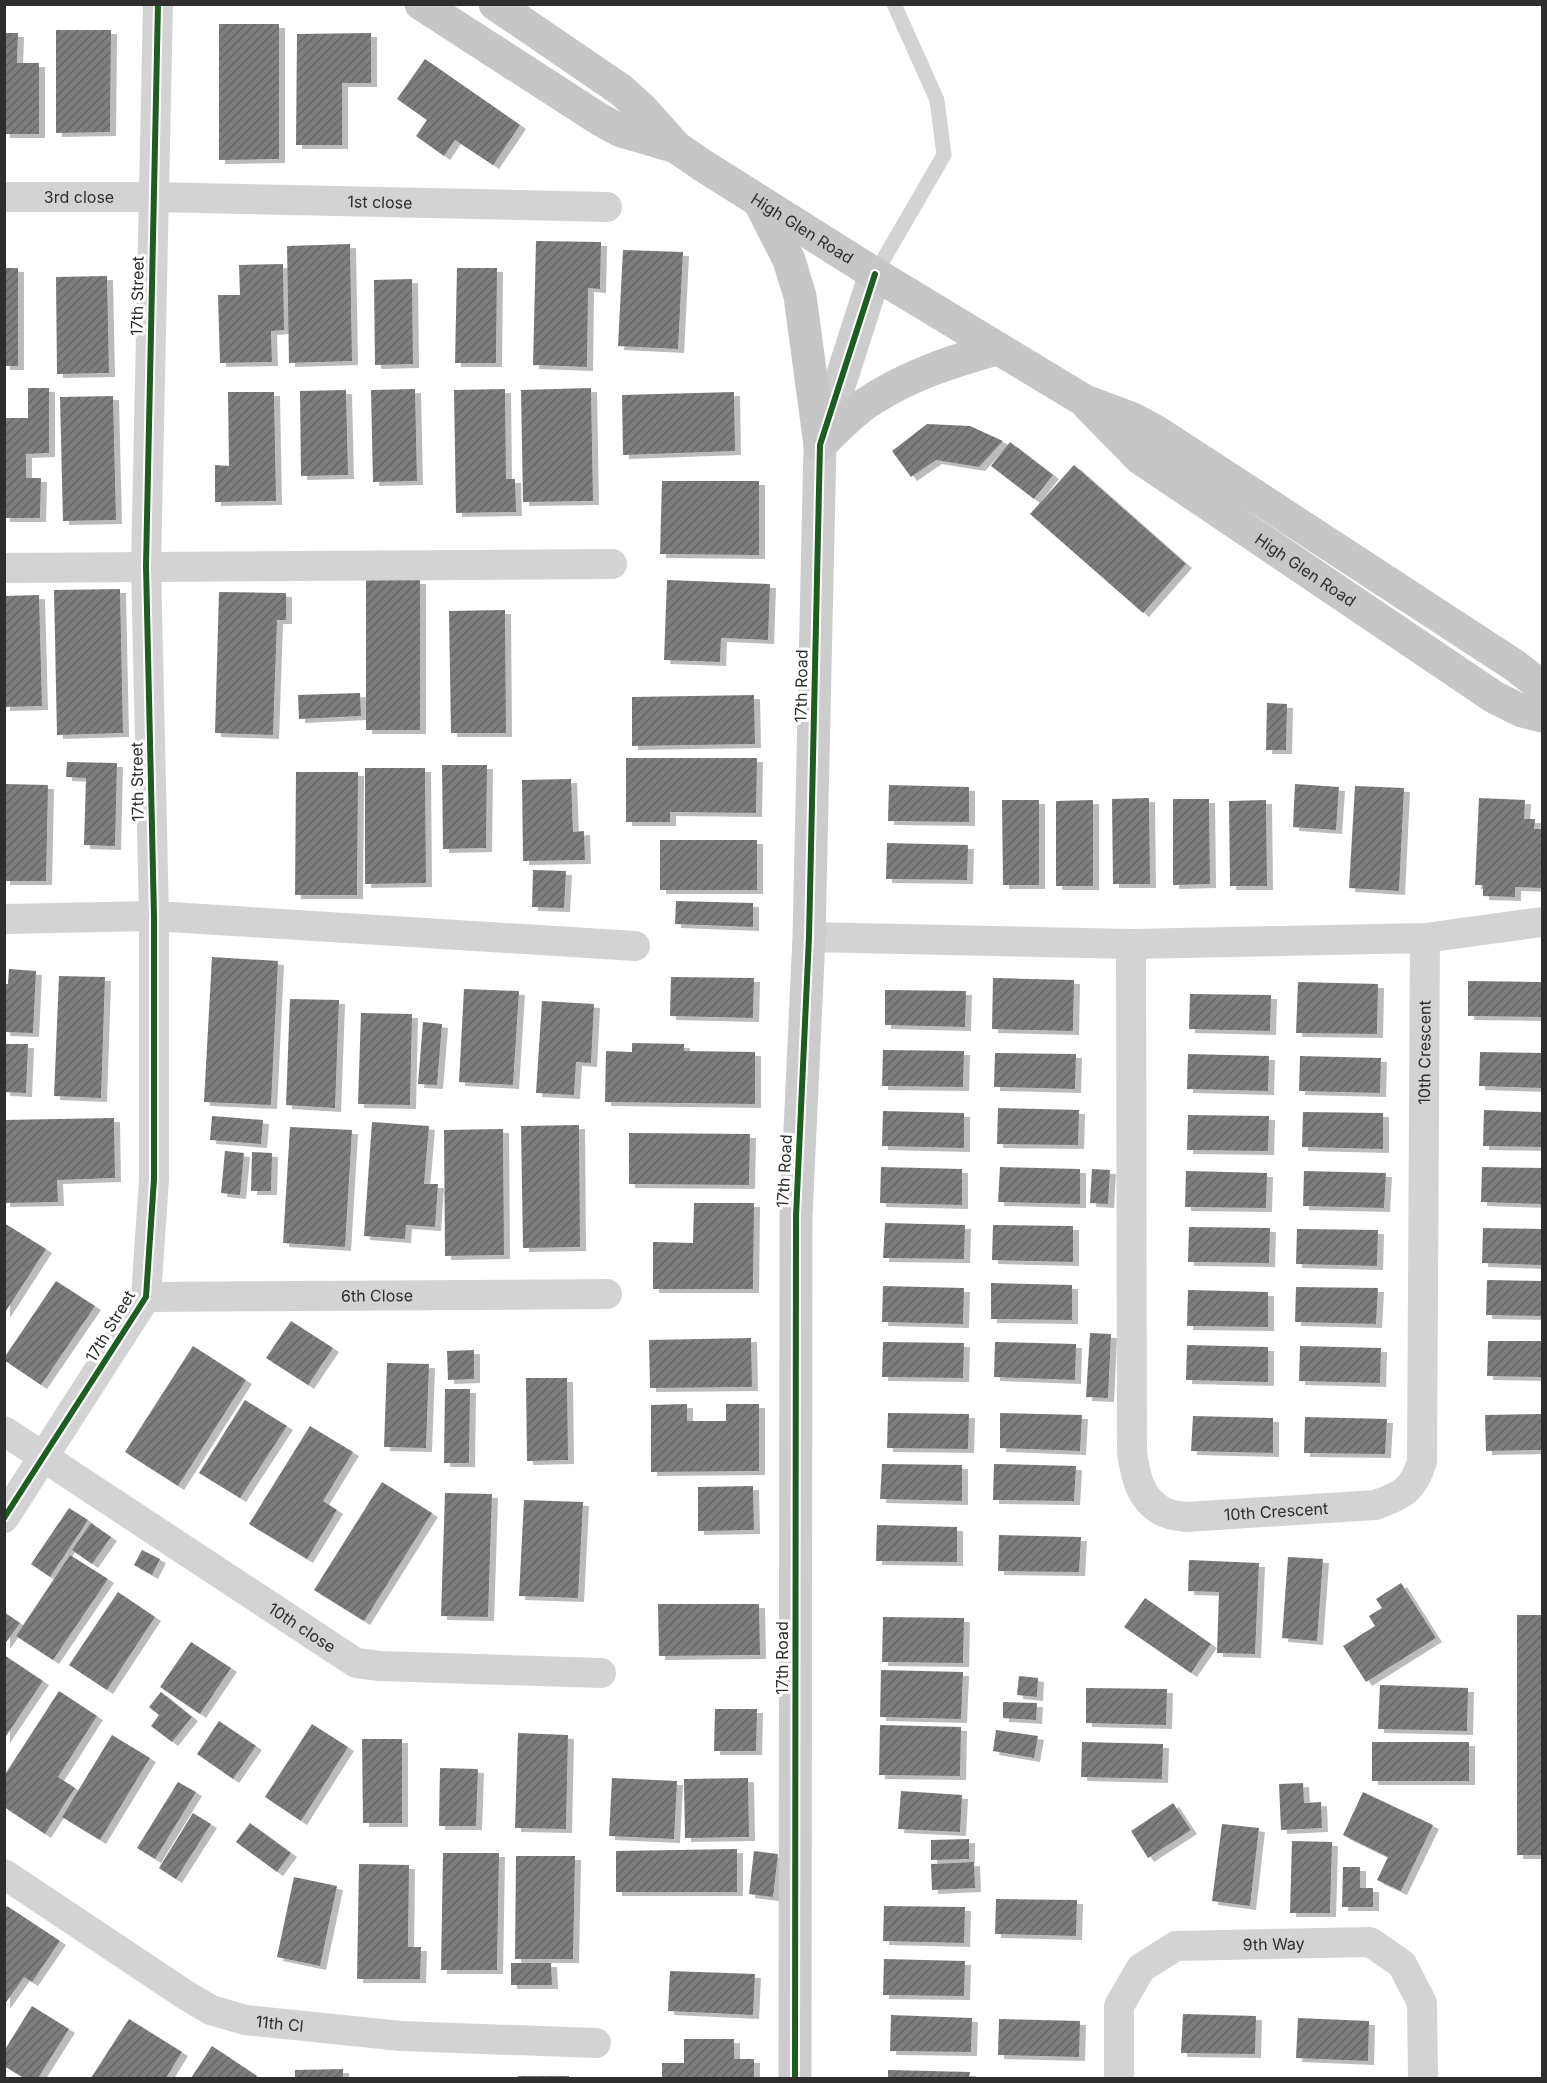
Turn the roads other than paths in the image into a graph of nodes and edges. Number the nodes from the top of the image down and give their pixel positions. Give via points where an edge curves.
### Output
1 (158, 4) edge
2 (421, 4) edge
3 (495, 4) edge
4 (894, 4) edge
5 (676, 147) junction
6 (153, 196) junction
7 (4, 197) edge
8 (760, 203) junction
9 (607, 207) dead end
10 (875, 274) junction
11 (996, 349) junction
12 (1084, 401) junction
13 (820, 445) junction
14 (612, 564) dead end
15 (146, 566) junction
16 (4, 568) edge
17 (1542, 690) edge
18 (1542, 716) edge
19 (154, 916) junction
20 (4, 919) edge
21 (1542, 922) edge
22 (809, 937) junction
23 (1425, 938) junction
24 (1131, 944) junction
25 (635, 946) dead end
26 (607, 1294) dead end
27 (146, 1297) junction
28 (4, 1431) edge
29 (44, 1458) junction
30 (4, 1518) edge
31 (601, 1673) dead end
32 (4, 1874) edge
33 (596, 2043) dead end
34 (795, 2079) edge
35 (1119, 2079) edge
36 (1423, 2079) edge

1 - 6 street, 17th Street
2 - 5 main road, High Glen Road via 599,119 621,131
3 - 5 main road, High Glen Road via 621,90
4 - 10 lane via 937,100 944,155
5 - 8 main road, High Glen Road
6 - 7 street, 3rd close
6 - 9 street, 1st close
6 - 15 street, 17th Street
8 - 10 main road, High Glen Road
8 - 13 main road via 789,260 800,296
10 - 11 main road, High Glen Road
10 - 13 street, 17th Road
11 - 12 main road, High Glen Road
11 - 13 main road via 921,372 895,386 867,403
12 - 17 main road, High Glen Road via 1157,432 1514,665
12 - 18 main road, High Glen Road via 1140,458 1494,697
13 - 22 street, 17th Road
14 - 15 street
15 - 16 street
15 - 19 street, 17th Street
19 - 20 street
19 - 25 street
19 - 27 street, 17th Street via 154,1179
21 - 23 street
22 - 24 street
22 - 34 street, 17th Road via 796,1216
23 - 24 street
23 - 24 street, 10th Crescent via 1422,1462 1416,1479 1397,1498 1375,1505 1186,1517 1163,1512 1147,1499 1135,1474 1132,1452
26 - 27 street, 6th Close
27 - 29 street, 17th Street
28 - 29 street, 10th close
29 - 30 street, 17th Street
29 - 31 street, 10th close via 356,1664
32 - 33 street, 11th Cl via 184,1994 212,2010 244,2020 401,2036
35 - 36 street, 9th Way via 1119,2006 1141,1968 1176,1946 1370,1942 1402,1964 1422,2003

